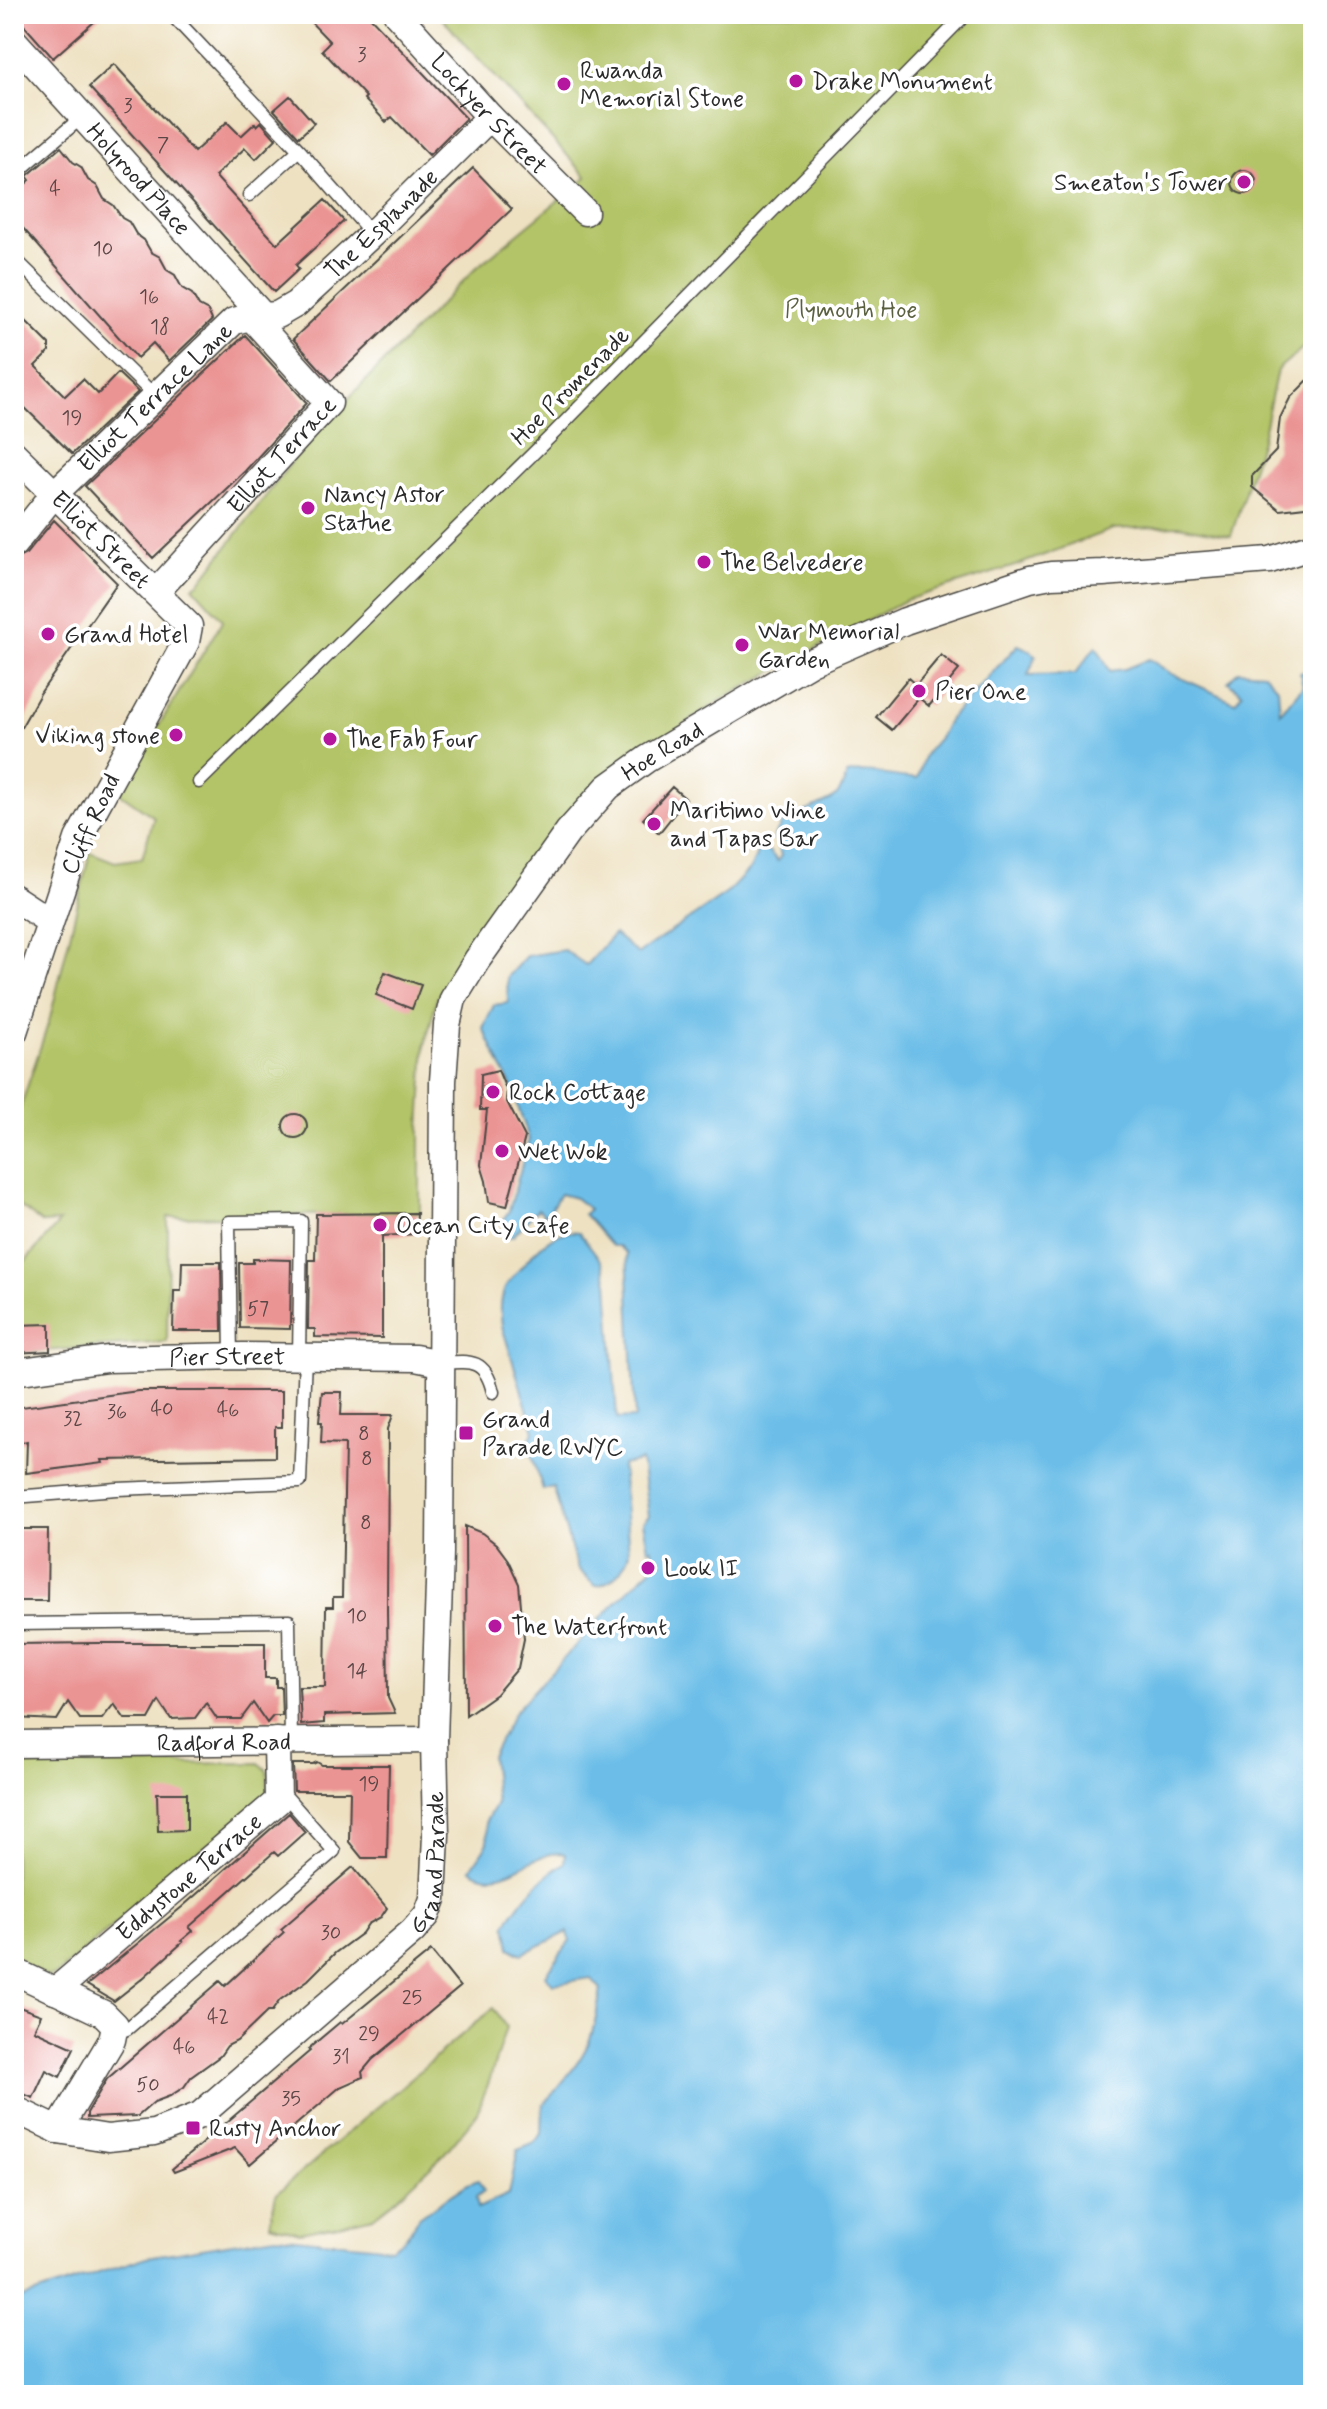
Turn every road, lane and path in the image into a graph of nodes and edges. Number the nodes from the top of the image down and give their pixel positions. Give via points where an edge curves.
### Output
1 (171, 14) edge
2 (397, 14) edge
3 (966, 14) edge
4 (14, 41) edge
5 (82, 117) junction
6 (490, 117) junction
7 (299, 150) junction
8 (14, 175) edge
9 (249, 195) dead end
10 (585, 212) dead end
11 (372, 234) junction
12 (14, 258) edge
13 (257, 316) junction
14 (157, 398) junction
15 (14, 454) edge
16 (54, 494) junction
17 (14, 544) edge
18 (1313, 546) edge
19 (156, 592) junction
20 (189, 626) joint
21 (199, 782) dead end
22 (14, 898) edge
23 (49, 921) junction
24 (14, 1032) edge
25 (231, 1357) junction
26 (302, 1357) junction
27 (440, 1363) junction
28 (14, 1372) edge
29 (493, 1392) dead end
30 (14, 1497) edge
31 (14, 1624) edge
32 (434, 1740) junction
33 (284, 1741) junction
34 (14, 1744) edge
35 (280, 1790) junction
36 (14, 1971) edge
37 (55, 1991) junction
38 (113, 2035) junction
39 (14, 2109) edge
40 (58, 2130) junction

1 - 7 lane
2 - 6 street, Lockyer Street
3 - 21 lane, Hoe Promenade via 554,433
4 - 5 street, Holyrood Place
5 - 8 lane
5 - 13 street, Holyrood Place
6 - 10 street, Lockyer Street
6 - 11 street, The Esplanade
7 - 9 lane
7 - 11 lane
11 - 13 street, The Esplanade via 296,304 277,315
12 - 14 lane
13 - 14 street, Elliot Terrace Lane via 234,321
13 - 19 street, Elliot Terrace via 329,403
14 - 16 street, Elliot Terrace Lane
15 - 16 street, Elliot Street
16 - 17 street, Elliot Terrace Lane
16 - 19 street, Elliot Street
18 - 27 street, Hoe Road via 1270,560 1016,582 905,621 811,662 608,787 568,832 453,999 443,1081
19 - 20 street, Elliot Street
20 - 23 street, Cliff Road via 186,642 78,839
22 - 23 street
23 - 24 street, Cliff Road
25 - 26 street, Pier Street
25 - 26 lane via 229,1222 301,1221
25 - 28 street, Pier Street via 107,1359
26 - 27 street, Pier Street
26 - 30 lane via 300,1482
27 - 29 lane via 470,1361 482,1367
27 - 32 street, Grand Parade
31 - 33 lane via 289,1621
32 - 33 street, Radford Road
32 - 40 street, Grand Parade via 433,1899 413,1931 200,2115 154,2133 108,2138
33 - 34 street, Radford Road
33 - 35 street, Eddystone Terrace
35 - 37 street, Eddystone Terrace via 278,1801
35 - 38 lane via 334,1851 127,2029
36 - 37 street
37 - 38 street via 104,2014 115,2025
38 - 40 street
39 - 40 street, Grand Parade

